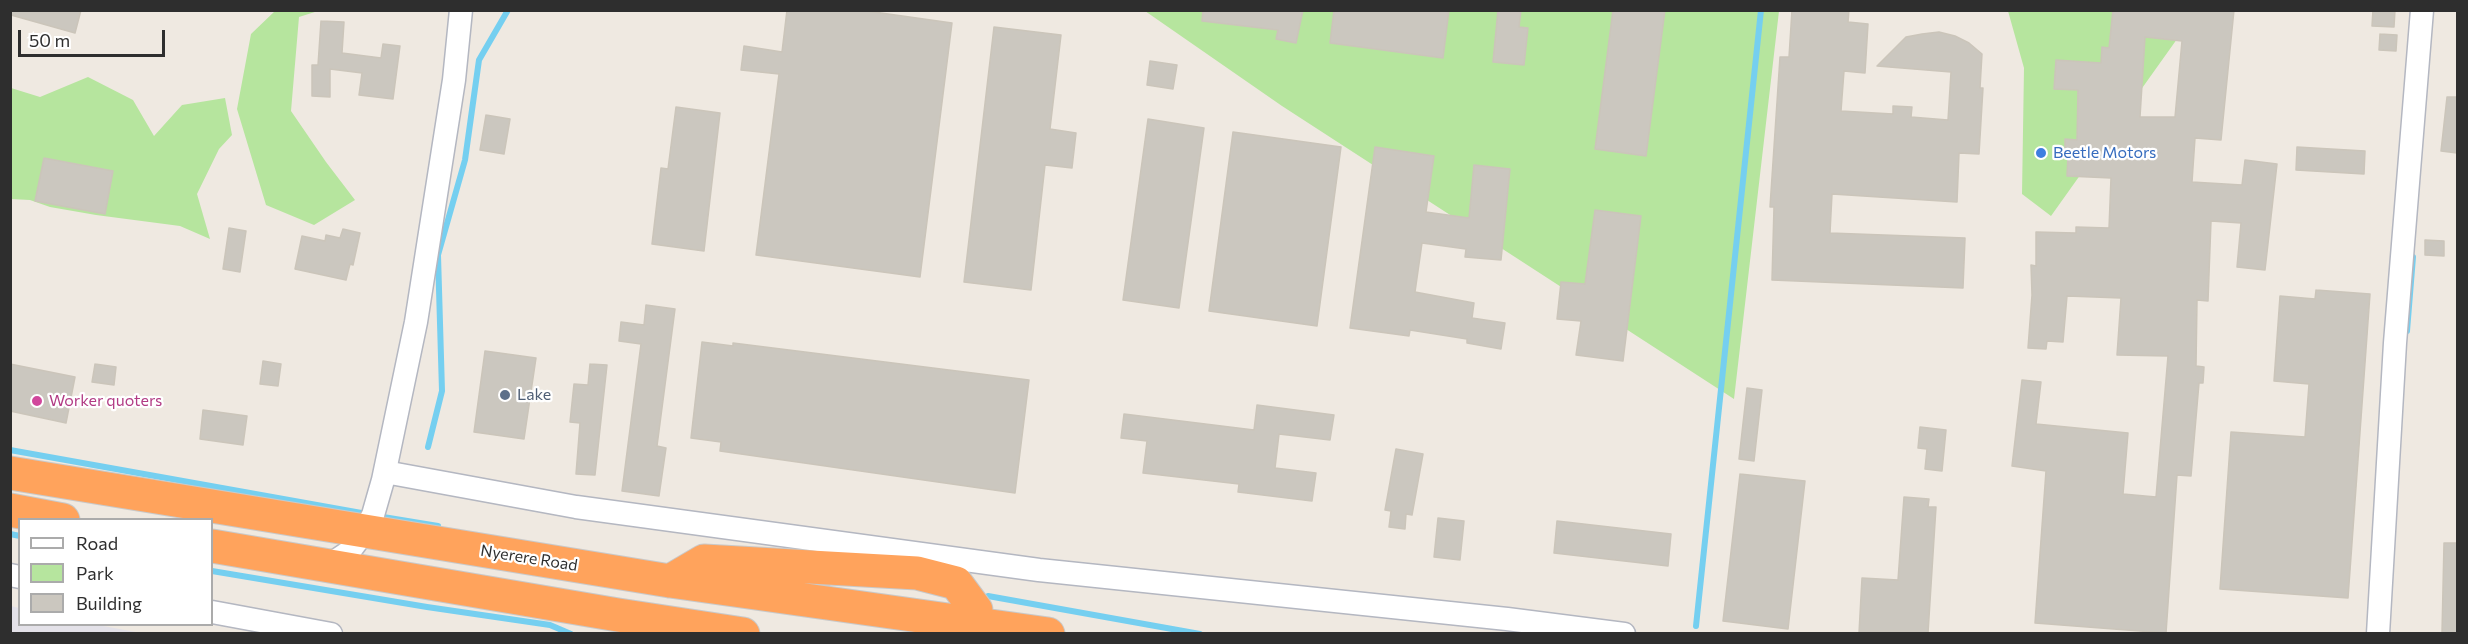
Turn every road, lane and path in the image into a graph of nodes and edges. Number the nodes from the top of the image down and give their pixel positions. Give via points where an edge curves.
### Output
1 (461, 10) edge
2 (2422, 10) edge
3 (385, 472) junction
4 (10, 473) edge
5 (10, 510) edge
6 (57, 518) edge
7 (364, 532) junction
8 (213, 546) edge
9 (320, 565) junction
10 (213, 612) edge
11 (976, 629) edge
12 (331, 633) edge
13 (743, 633) edge
14 (1048, 633) edge
15 (1624, 633) edge
16 (2378, 633) edge

1 - 3 street via 454,80 416,321
2 - 16 street via 2395,342
3 - 7 street via 373,516
3 - 15 street via 576,507 1027,568
4 - 7 highway, Nyerere Road
5 - 6 highway
7 - 9 street via 349,552
7 - 11 highway, Nyerere Road
8 - 9 highway
9 - 13 highway
10 - 12 street
11 - 14 highway, Nyerere Road

